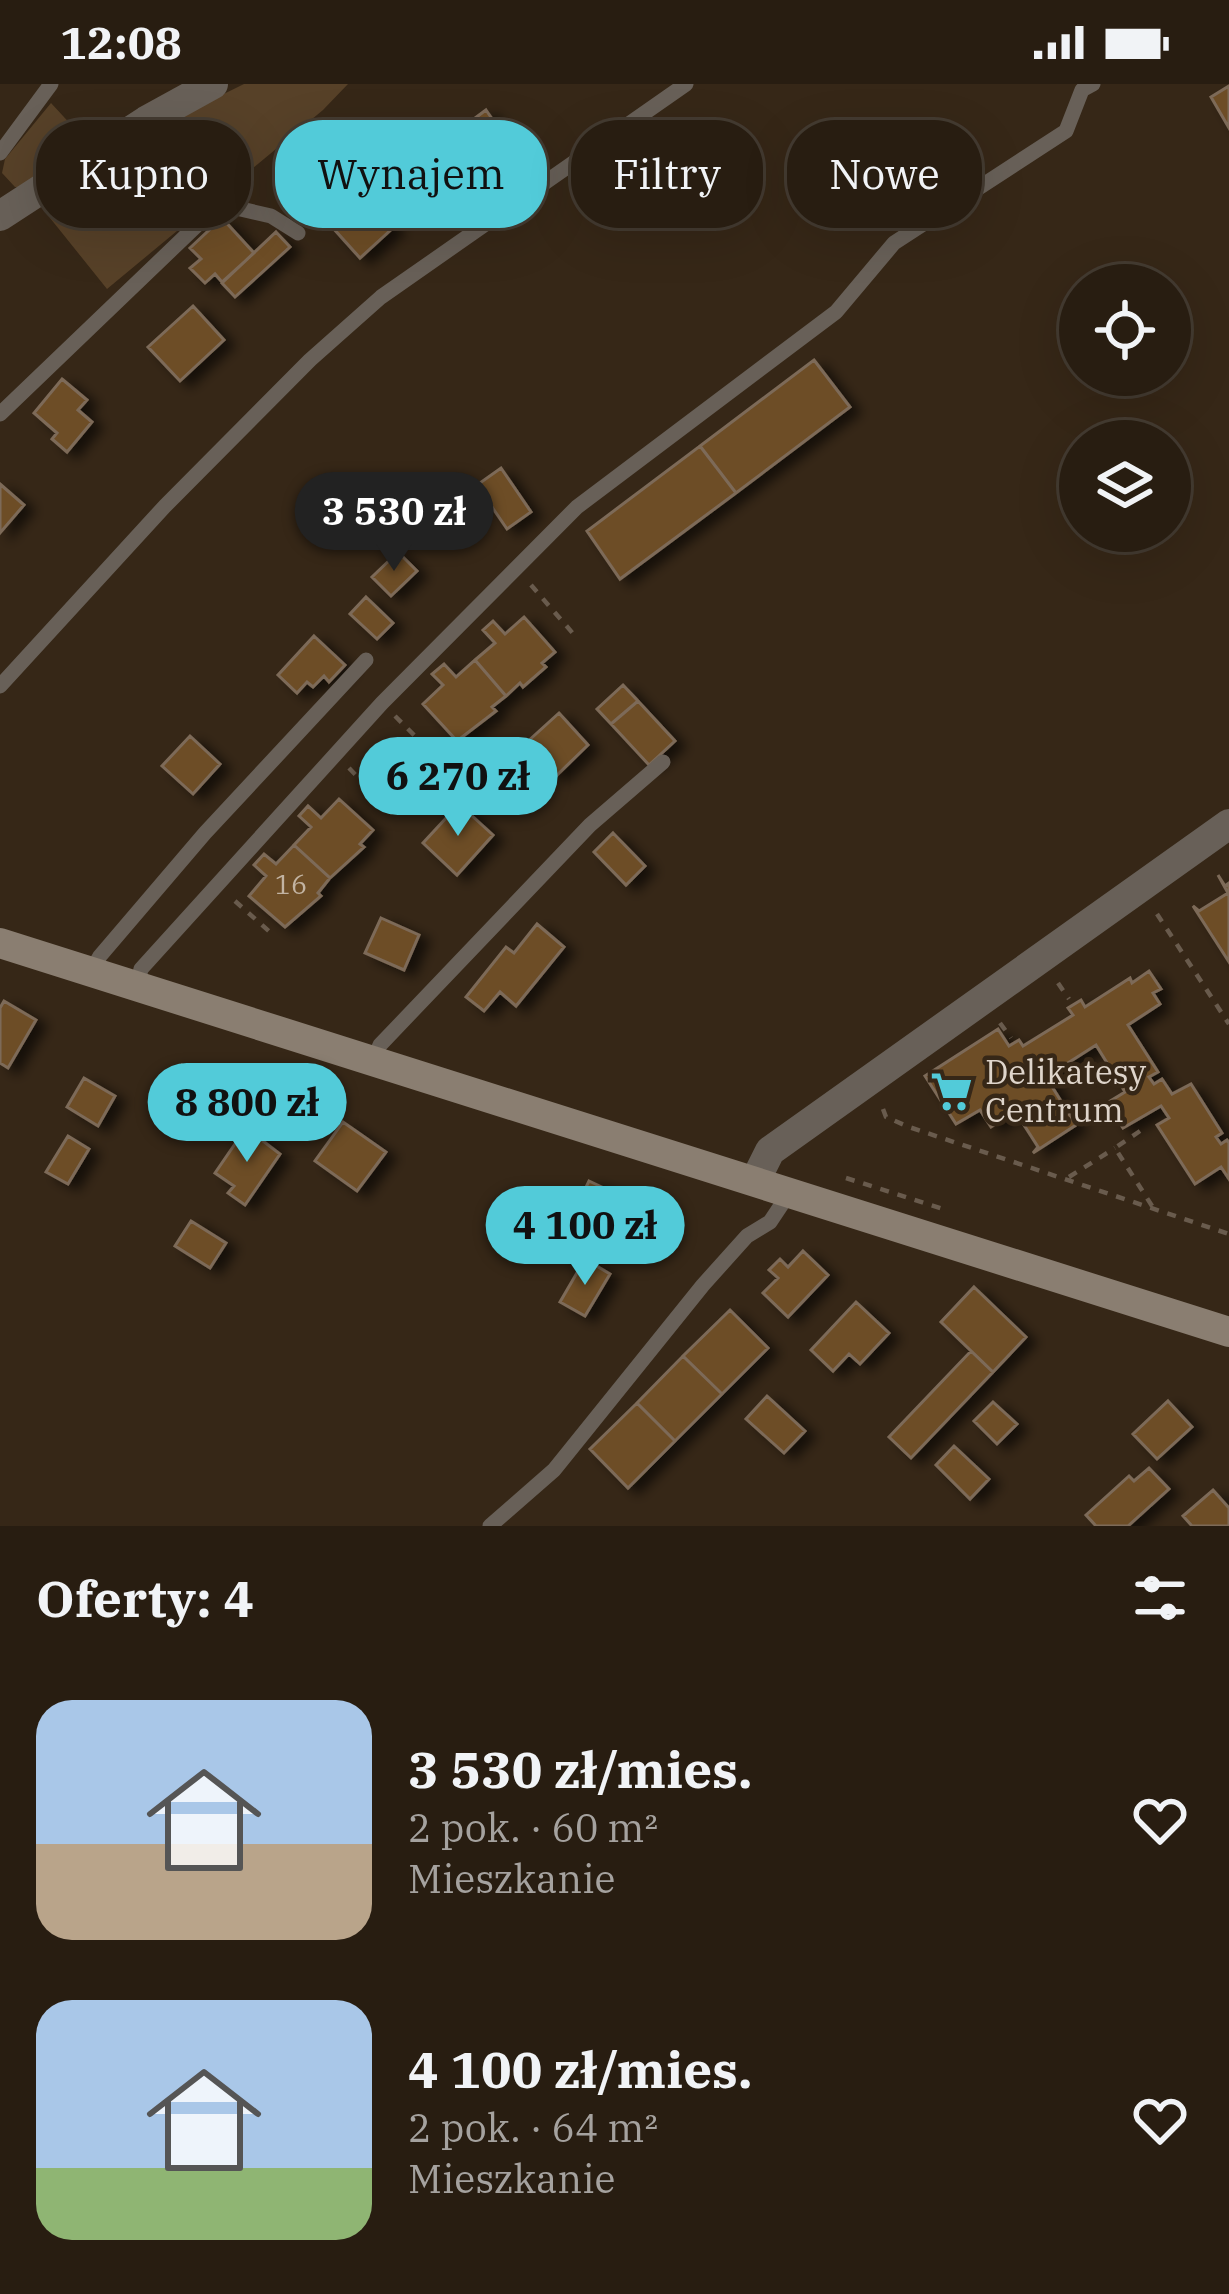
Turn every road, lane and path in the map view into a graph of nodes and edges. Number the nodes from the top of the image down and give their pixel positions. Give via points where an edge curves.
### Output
1 (51, 84) edge
2 (213, 84) edge
3 (686, 84) edge
4 (1093, 84) edge
5 (0, 153) edge
6 (0, 216) edge
7 (298, 232) dead end
8 (0, 414) edge
9 (518, 592) dead end
10 (576, 637) dead end
11 (366, 660) dead end
12 (0, 686) edge
13 (392, 712) dead end
14 (663, 762) dead end
15 (344, 763) dead end
16 (442, 763) dead end
17 (393, 814) dead end
18 (1229, 824) edge
19 (1150, 904) dead end
20 (0, 943) edge
21 (91, 973) junction
22 (1051, 974) dead end
23 (137, 986) junction
24 (1069, 999) dead end
25 (993, 1014) dead end
26 (1229, 1024) edge
27 (1010, 1038) dead end
28 (373, 1061) junction
29 (882, 1101) dead end
30 (1141, 1131) dead end
31 (1115, 1148) junction
32 (1066, 1179) junction
33 (755, 1181) junction
34 (790, 1192) junction
35 (1154, 1209) junction
36 (1229, 1234) edge
37 (1229, 1332) edge
38 (490, 1526) edge

1 - 5 lane
2 - 6 street
3 - 12 lane via 381,297 165,506
4 - 23 lane via 1082,90 1066,131 894,243 836,312 578,507 382,703 141,969
7 - 8 lane via 271,216 219,204
9 - 10 path via 528,582
11 - 21 lane via 205,833
13 - 16 path
14 - 28 lane via 590,825
15 - 17 path
18 - 33 street via 770,1151
19 - 26 path
20 - 21 street
21 - 23 street
22 - 24 path
23 - 28 street
25 - 27 path
28 - 33 street
29 - 32 path via 892,1121
30 - 31 path
31 - 32 path
31 - 35 path
32 - 35 path
33 - 34 street
34 - 37 street
34 - 38 lane via 703,1285 554,1470
35 - 36 path

